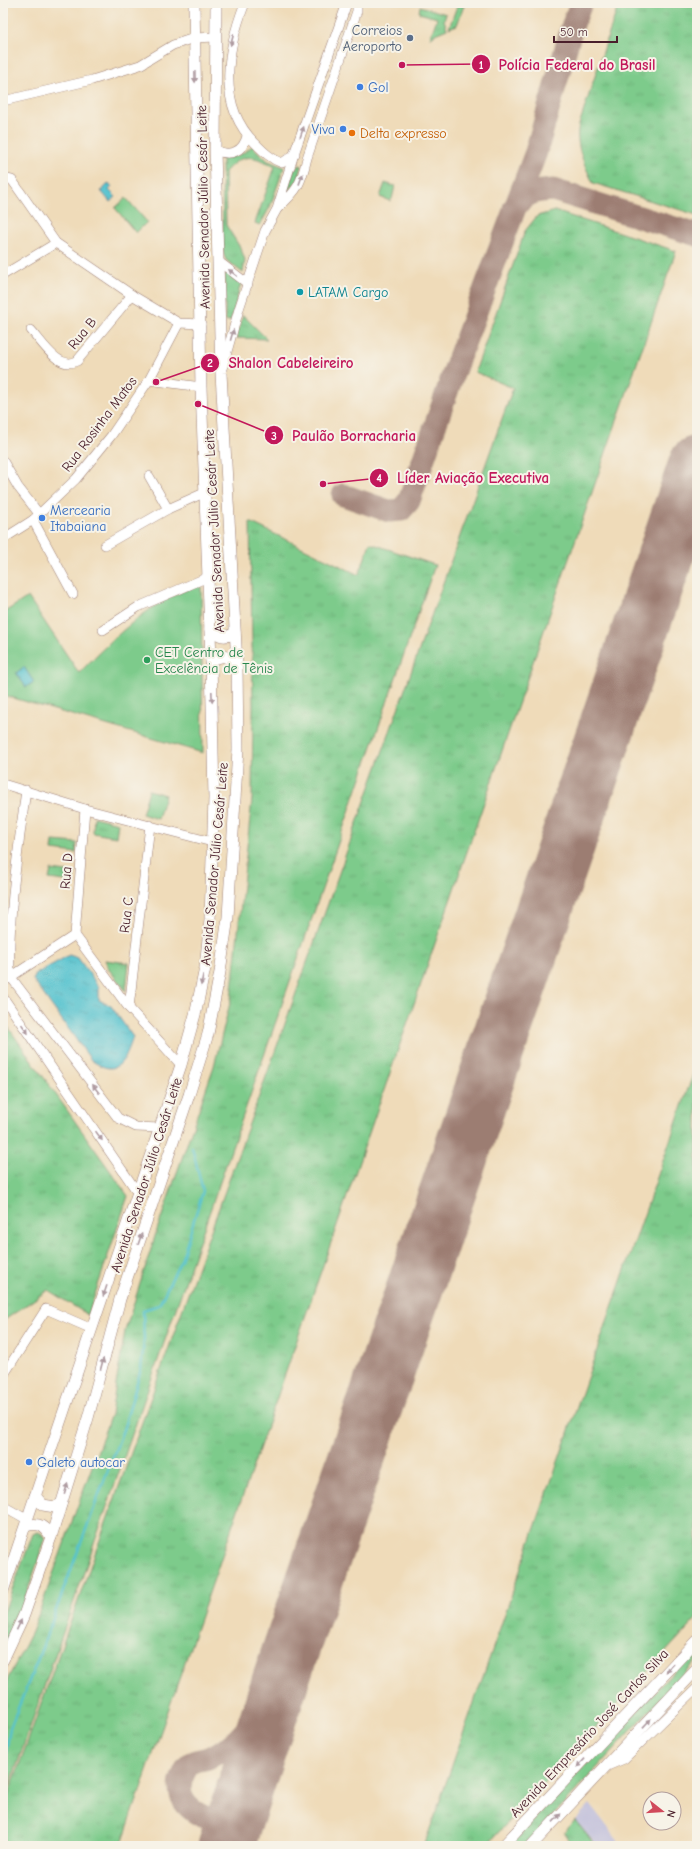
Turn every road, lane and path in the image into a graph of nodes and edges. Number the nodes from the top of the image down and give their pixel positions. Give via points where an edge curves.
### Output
1 (194, 3) edge
2 (216, 3) edge
3 (244, 3) edge
4 (347, 3) edge
5 (357, 3) edge
6 (216, 37) junction
7 (194, 38) junction
8 (3, 101) edge
9 (247, 136) junction
10 (215, 150) junction
11 (294, 154) junction
12 (307, 158) junction
13 (6, 180) edge
14 (277, 209) junction
15 (56, 243) junction
16 (218, 261) junction
17 (3, 275) edge
18 (248, 284) junction
19 (132, 295) junction
20 (179, 323) junction
21 (201, 324) junction
22 (31, 330) dead end
23 (221, 373) junction
24 (149, 380) junction
25 (201, 387) junction
26 (3, 461) edge
27 (149, 476) dead end
28 (206, 492) junction
29 (168, 509) junction
30 (36, 517) junction
31 (3, 539) edge
32 (105, 545) dead end
33 (208, 577) junction
34 (73, 594) dead end
35 (210, 629) junction
36 (103, 630) dead end
37 (235, 633) junction
38 (211, 660) junction
39 (237, 664) junction
40 (3, 784) edge
41 (26, 790) junction
42 (85, 809) junction
43 (150, 825) junction
44 (212, 842) junction
45 (75, 934) junction
46 (3, 965) edge
47 (6, 979) edge
48 (3, 997) edge
49 (129, 1008) junction
50 (181, 1065) junction
51 (160, 1128) junction
52 (138, 1193) junction
53 (92, 1329) junction
54 (3, 1376) edge
55 (35, 1496) junction
56 (61, 1504) junction
57 (3, 1506) edge
58 (27, 1523) junction
59 (51, 1537) junction
60 (3, 1591) edge
61 (697, 1640) edge
62 (3, 1660) edge
63 (697, 1669) edge
64 (697, 1688) edge
65 (605, 1768) junction
66 (503, 1846) edge
67 (531, 1846) edge

1 - 7 main road, Avenida Senador Júlio Cesár Leite
2 - 6 main road, Avenida Senador Júlio Cesár Leite
3 -> 9 street via 230,48 228,72 233,110
11 -> 4 street
5 - 12 street via 357,12
6 - 7 street
6 - 10 main road, Avenida Senador Júlio Cesár Leite
7 - 8 street via 173,45 140,65 92,80
7 -> 21 main road, Avenida Senador Júlio Cesár Leite
9 - 10 street via 246,142 238,151 232,153
9 - 11 street via 270,158 282,163
10 - 16 main road, Avenida Senador Júlio Cesár Leite
11 - 12 street
11 - 14 street
14 -> 12 street via 297,190
13 - 15 street via 12,180
14 - 18 street via 265,231
15 - 17 street
15 - 19 street
18 -> 16 street
16 - 23 main road, Avenida Senador Júlio Cesár Leite
23 -> 18 street
19 - 20 street
19 - 22 street, Rua B via 77,362 72,364 63,363
20 - 21 street
20 - 24 street, Rua Rosinha Matos
21 - 25 main road, Avenida Senador Júlio Cesár Leite
23 - 37 main road, Avenida Senador Júlio Cesár Leite
24 - 25 street
24 - 30 street, Rua Rosinha Matos via 111,436 76,479
25 - 28 main road, Avenida Senador Júlio Cesár Leite
26 - 30 street
27 - 29 street
28 - 29 street
28 - 33 main road, Avenida Senador Júlio Cesár Leite
29 - 32 street
30 - 31 street, Rua Rosinha Matos
30 - 34 street
33 - 35 main road, Avenida Senador Júlio Cesár Leite
33 - 36 street via 138,607
35 - 37 main road via 222,637 229,637
35 - 38 main road, Avenida Senador Júlio Cesár Leite
37 - 39 main road, Avenida Senador Júlio Cesár Leite
38 - 39 main road via 224,656
38 -> 44 main road, Avenida Senador Júlio Cesár Leite via 214,754
56 -> 39 main road, Avenida Senador Júlio Cesár Leite via 88,1418 120,1299 208,1034 228,917 238,749
40 - 41 street
41 - 42 street
41 - 47 street via 11,907
42 - 43 street
42 - 45 street, Rua D
43 - 44 street
43 - 49 street, Rua C
44 -> 50 main road, Avenida Senador Júlio Cesár Leite via 210,919 205,968
45 - 47 street
45 - 49 street
46 - 47 street
51 -> 47 street via 136,1127 118,1118
48 -> 52 street
49 - 50 street
50 - 51 main road, Avenida Senador Júlio Cesár Leite
51 - 52 main road, Avenida Senador Júlio Cesár Leite
52 -> 53 main road, Avenida Senador Júlio Cesár Leite
53 - 54 street via 46,1309
53 - 55 main road, Avenida Senador Júlio Cesár Leite
55 - 56 main road via 43,1506 55,1507
55 - 58 main road, Avenida Senador Júlio Cesár Leite
56 - 59 main road, Avenida Senador Júlio Cesár Leite
57 - 58 street
58 - 59 main road via 39,1524
58 - 60 main road, Avenida Senador Júlio Cesár Leite
62 -> 59 main road, Avenida Senador Júlio Cesár Leite via 24,1615
61 -> 66 main road, Avenida Empresário José Carlos Silva
65 -> 63 main road
64 - 65 street via 628,1757
67 -> 65 main road

